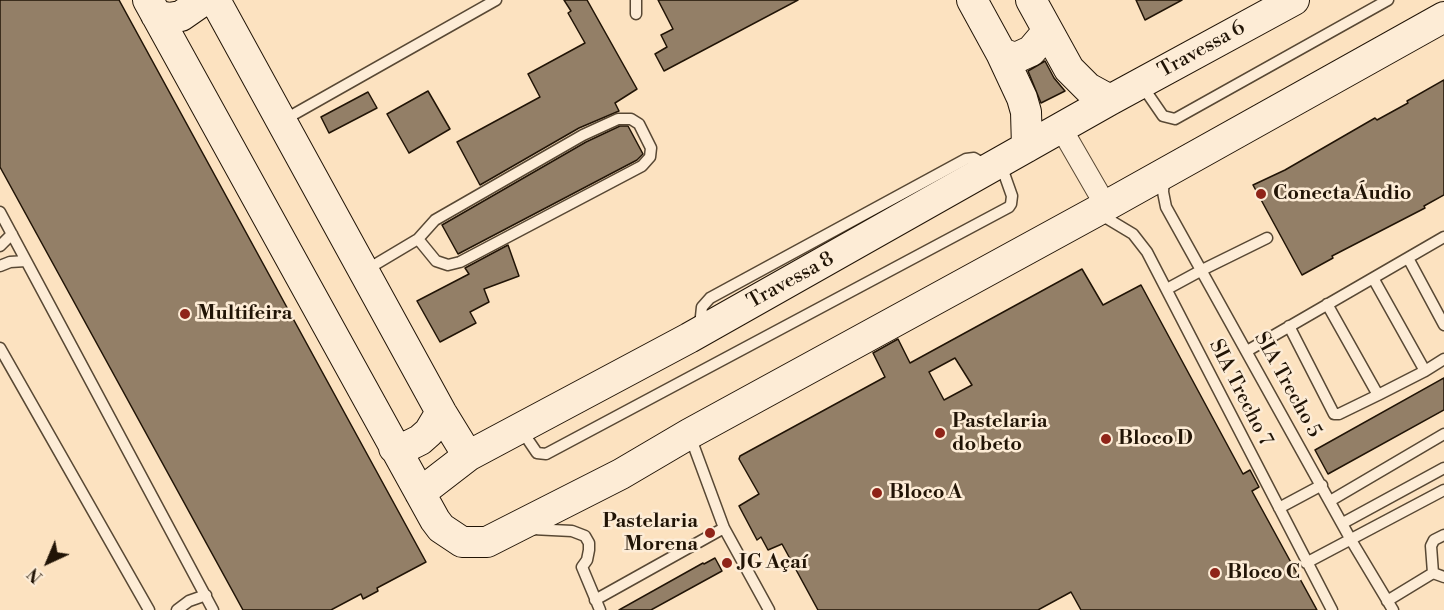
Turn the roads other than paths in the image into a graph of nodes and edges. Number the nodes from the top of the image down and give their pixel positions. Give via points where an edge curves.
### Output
1 (204, 0) edge
2 (215, 0) edge
3 (496, 0) edge
4 (636, 0) edge
5 (972, 0) edge
6 (1031, 0) edge
7 (1294, 0) edge
8 (1388, 0) edge
9 (152, 8) edge
10 (636, 14) dead end
11 (1444, 16) edge
12 (1048, 31) junction
13 (1001, 53) junction
14 (1140, 84) junction
15 (1110, 100) junction
16 (280, 122) junction
17 (1061, 129) junction
18 (1028, 147) junction
19 (995, 166) junction
20 (1164, 174) junction
21 (1101, 209) junction
22 (0, 212) edge
23 (12, 234) junction
24 (1444, 237) edge
25 (1267, 238) dead end
26 (418, 239) junction
27 (0, 246) edge
28 (1408, 258) junction
29 (26, 261) junction
30 (0, 266) edge
31 (1202, 270) junction
32 (363, 272) junction
33 (1373, 278) junction
34 (1167, 290) junction
35 (1327, 304) junction
36 (1444, 325) edge
37 (1290, 326) junction
38 (0, 348) edge
39 (1247, 351) junction
40 (1444, 359) edge
41 (1425, 371) junction
42 (1378, 395) junction
43 (441, 412) junction
44 (520, 428) junction
45 (689, 434) junction
46 (1444, 434) edge
47 (394, 448) junction
48 (468, 456) junction
49 (1444, 468) edge
50 (1322, 485) junction
51 (1444, 490) edge
52 (420, 493) junction
53 (1330, 501) junction
54 (1279, 508) junction
55 (1343, 523) junction
56 (516, 528) junction
57 (724, 528) junction
58 (1444, 535) edge
59 (1351, 540) junction
60 (1306, 563) junction
61 (1433, 573) junction
62 (1444, 578) edge
63 (206, 595) junction
64 (597, 605) edge
65 (1390, 605) edge
66 (149, 610) edge
67 (177, 610) edge
68 (213, 610) edge
69 (769, 610) edge
70 (1332, 610) edge

1 - 9 main road via 181,16 169,18
2 - 16 main road
3 - 16 lane
4 - 10 lane
5 - 13 main road
6 - 12 main road
7 - 14 main road, Travessa 6
8 - 14 lane via 1175,119 1163,116
9 - 47 main road
11 - 20 main road
12 - 13 main road via 1031,51 1015,57
12 - 15 main road via 1069,69 1088,88
13 - 18 main road via 1026,112
14 - 15 main road, Travessa 6
15 - 17 main road, Travessa 8
16 - 32 main road
17 - 18 main road, Travessa 8
17 - 21 street
18 - 19 main road, Travessa 8
19 - 44 main road, Travessa 8 via 699,333
19 - 44 lane via 1012,196 1009,207 546,454 537,453
20 - 21 main road
20 - 31 lane, SIA Trecho 5 via 1166,207
21 - 34 lane, SIA Trecho 7 via 1133,234
21 - 45 main road
22 - 23 lane
23 - 27 lane
23 - 29 lane
24 - 28 lane
25 - 31 lane
26 - 26 lane via 435,220 618,119 631,118 639,124 651,148 650,158 642,166 460,262 448,266 436,261
26 - 32 lane
28 - 33 lane
28 - 36 lane
29 - 30 lane
29 - 63 lane
31 - 34 lane
31 - 39 lane, SIA Trecho 5
32 - 43 main road
33 - 35 lane
33 - 41 lane
34 - 54 lane, SIA Trecho 7
35 - 37 lane
35 - 42 lane
37 - 39 lane
37 - 42 lane via 1334,414
38 - 66 lane
39 - 50 lane, SIA Trecho 5
40 - 41 lane
41 - 42 lane
43 - 47 main road via 420,440
43 - 48 main road
44 - 48 main road, Travessa 8
45 - 56 main road
45 - 57 lane
46 - 53 lane
47 - 52 main road
48 - 52 main road, Travessa 8
49 - 55 lane
50 - 53 lane, SIA Trecho 5
50 - 54 lane
51 - 59 lane
52 - 56 main road via 441,528 462,542 487,542
53 - 55 lane, SIA Trecho 5
54 - 60 lane, SIA Trecho 7
55 - 59 lane, SIA Trecho 5
56 - 64 lane via 572,531 585,536 589,550 582,567
57 - 64 lane
57 - 69 lane
58 - 61 lane via 1431,546
59 - 60 lane
59 - 65 lane, SIA Trecho 5
60 - 70 lane, SIA Trecho 7
61 - 62 lane
61 - 65 lane
63 - 67 lane
63 - 68 lane

